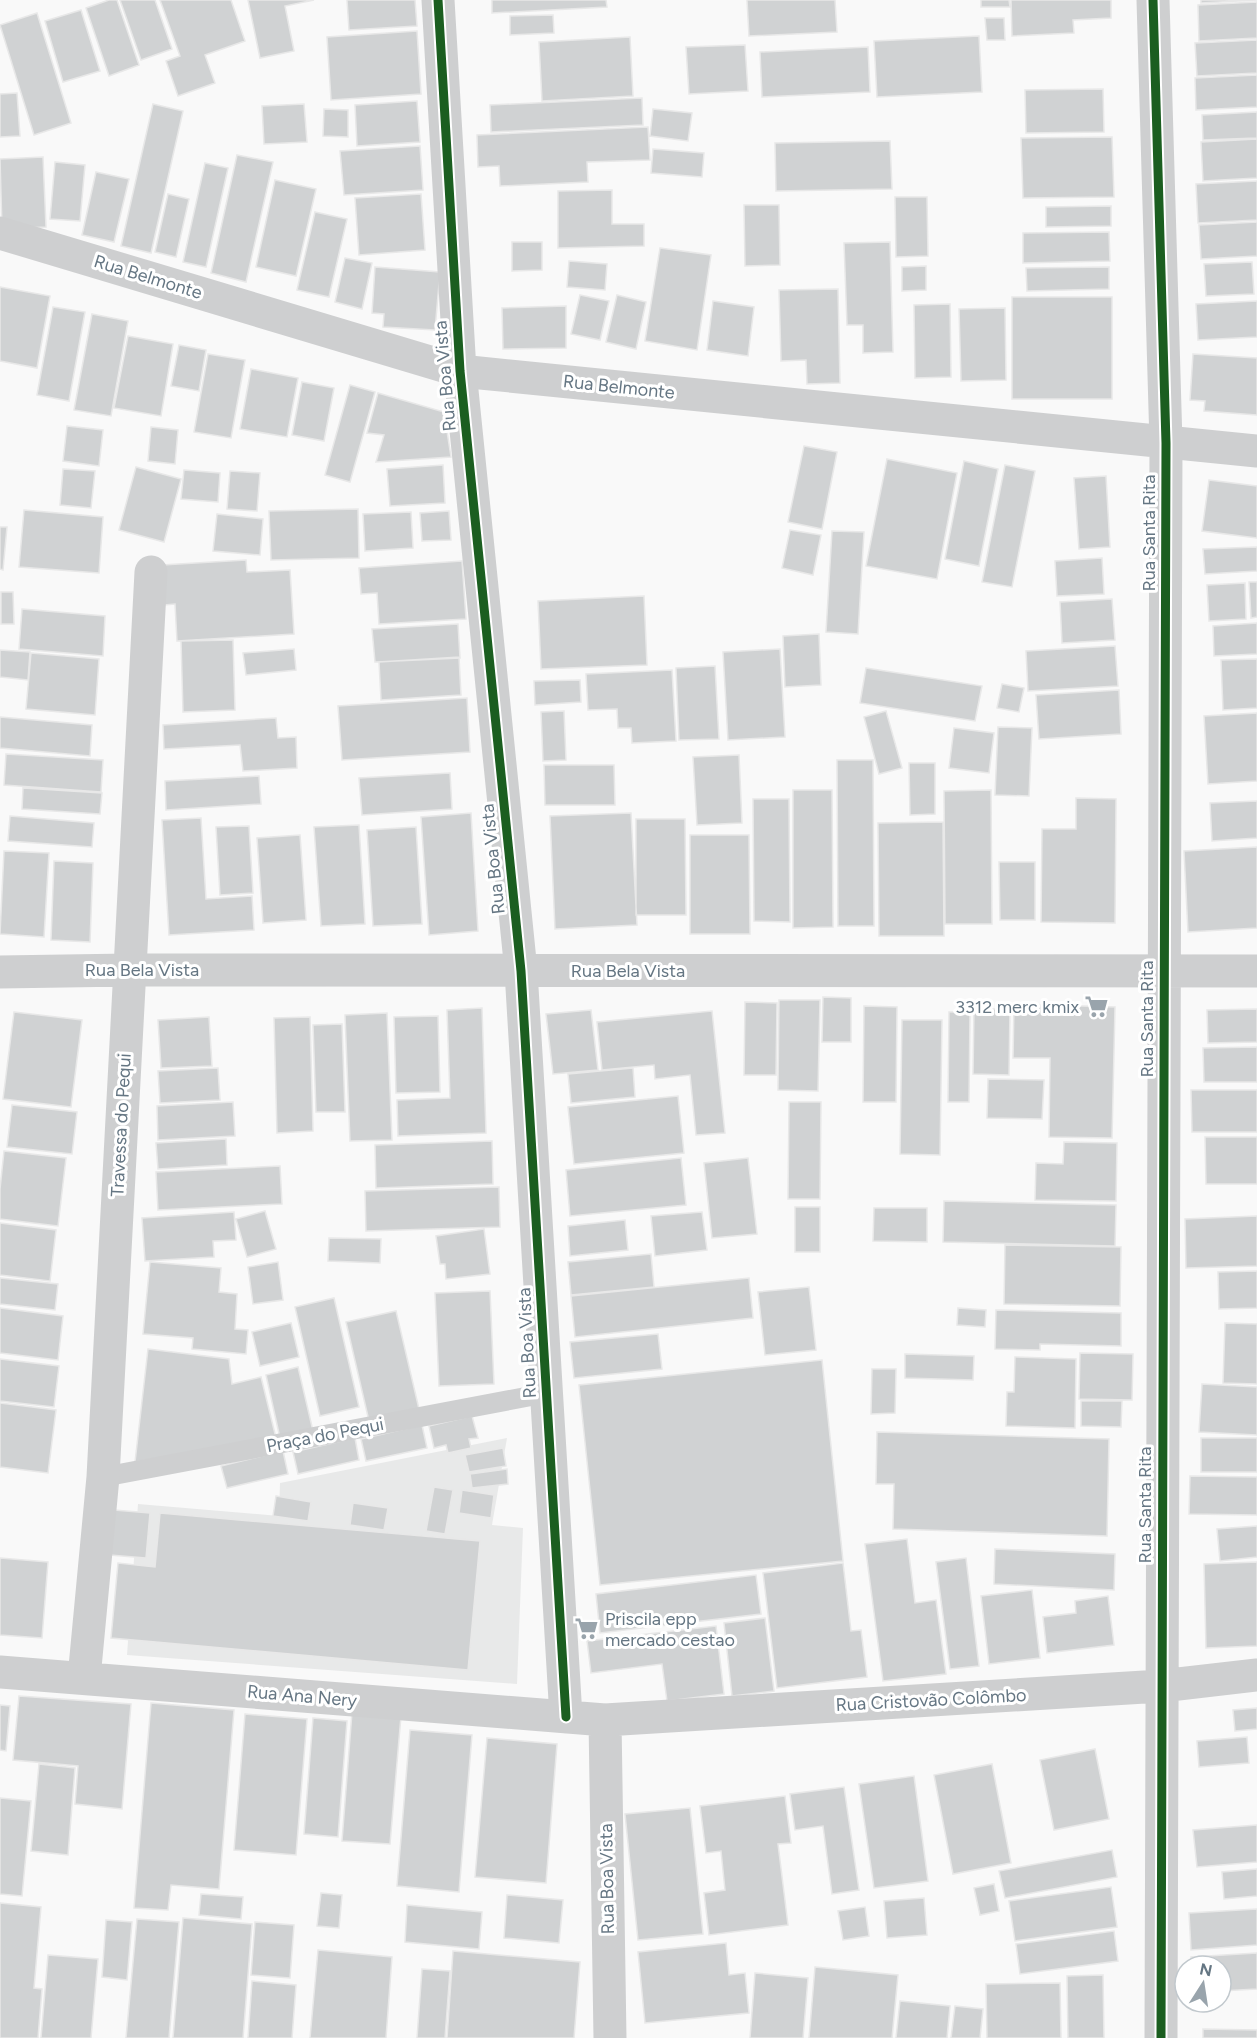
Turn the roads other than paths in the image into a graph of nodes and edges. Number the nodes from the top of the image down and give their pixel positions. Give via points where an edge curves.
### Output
1 (438, 0) edge
2 (1153, 0) edge
3 (0, 233) edge
4 (460, 371) junction
5 (1166, 443) junction
6 (1257, 451) edge
7 (151, 572) dead end
8 (129, 970) junction
9 (1163, 970) junction
10 (521, 971) junction
11 (1257, 971) edge
12 (0, 972) edge
13 (547, 1393) junction
14 (103, 1477) junction
15 (0, 1672) edge
16 (1257, 1675) edge
17 (84, 1678) junction
18 (1161, 1686) junction
19 (566, 1717) junction
20 (605, 1720) junction
21 (610, 2038) edge
22 (1161, 2038) edge

1 - 4 street, Rua Boa Vista
2 - 5 street, Rua Santa Rita
3 - 4 street, Rua Belmonte
4 - 5 street, Rua Belmonte
4 - 10 street, Rua Boa Vista
5 - 6 street, Rua Belmonte
5 - 9 street, Rua Santa Rita
7 - 8 street, Travessa do Pequi
8 - 10 street, Rua Bela Vista
8 - 12 street, Rua Bela Vista
8 - 14 street, Travessa do Pequi
9 - 10 street, Rua Bela Vista
9 - 11 street, Rua Bela Vista
9 - 18 street, Rua Santa Rita
10 - 13 street, Rua Boa Vista
13 - 14 lane, Praça do Pequi
13 - 19 street, Rua Boa Vista
14 - 17 street, Travessa do Pequi
15 - 17 street, Rua Ana Nery
16 - 18 street, Rua Cristovão Colômbo
17 - 19 street, Rua Ana Nery
18 - 20 street, Rua Cristovão Colômbo
18 - 22 street, Rua Santa Rita
19 - 20 street, Rua Ana Nery
20 - 21 street, Rua Boa Vista

